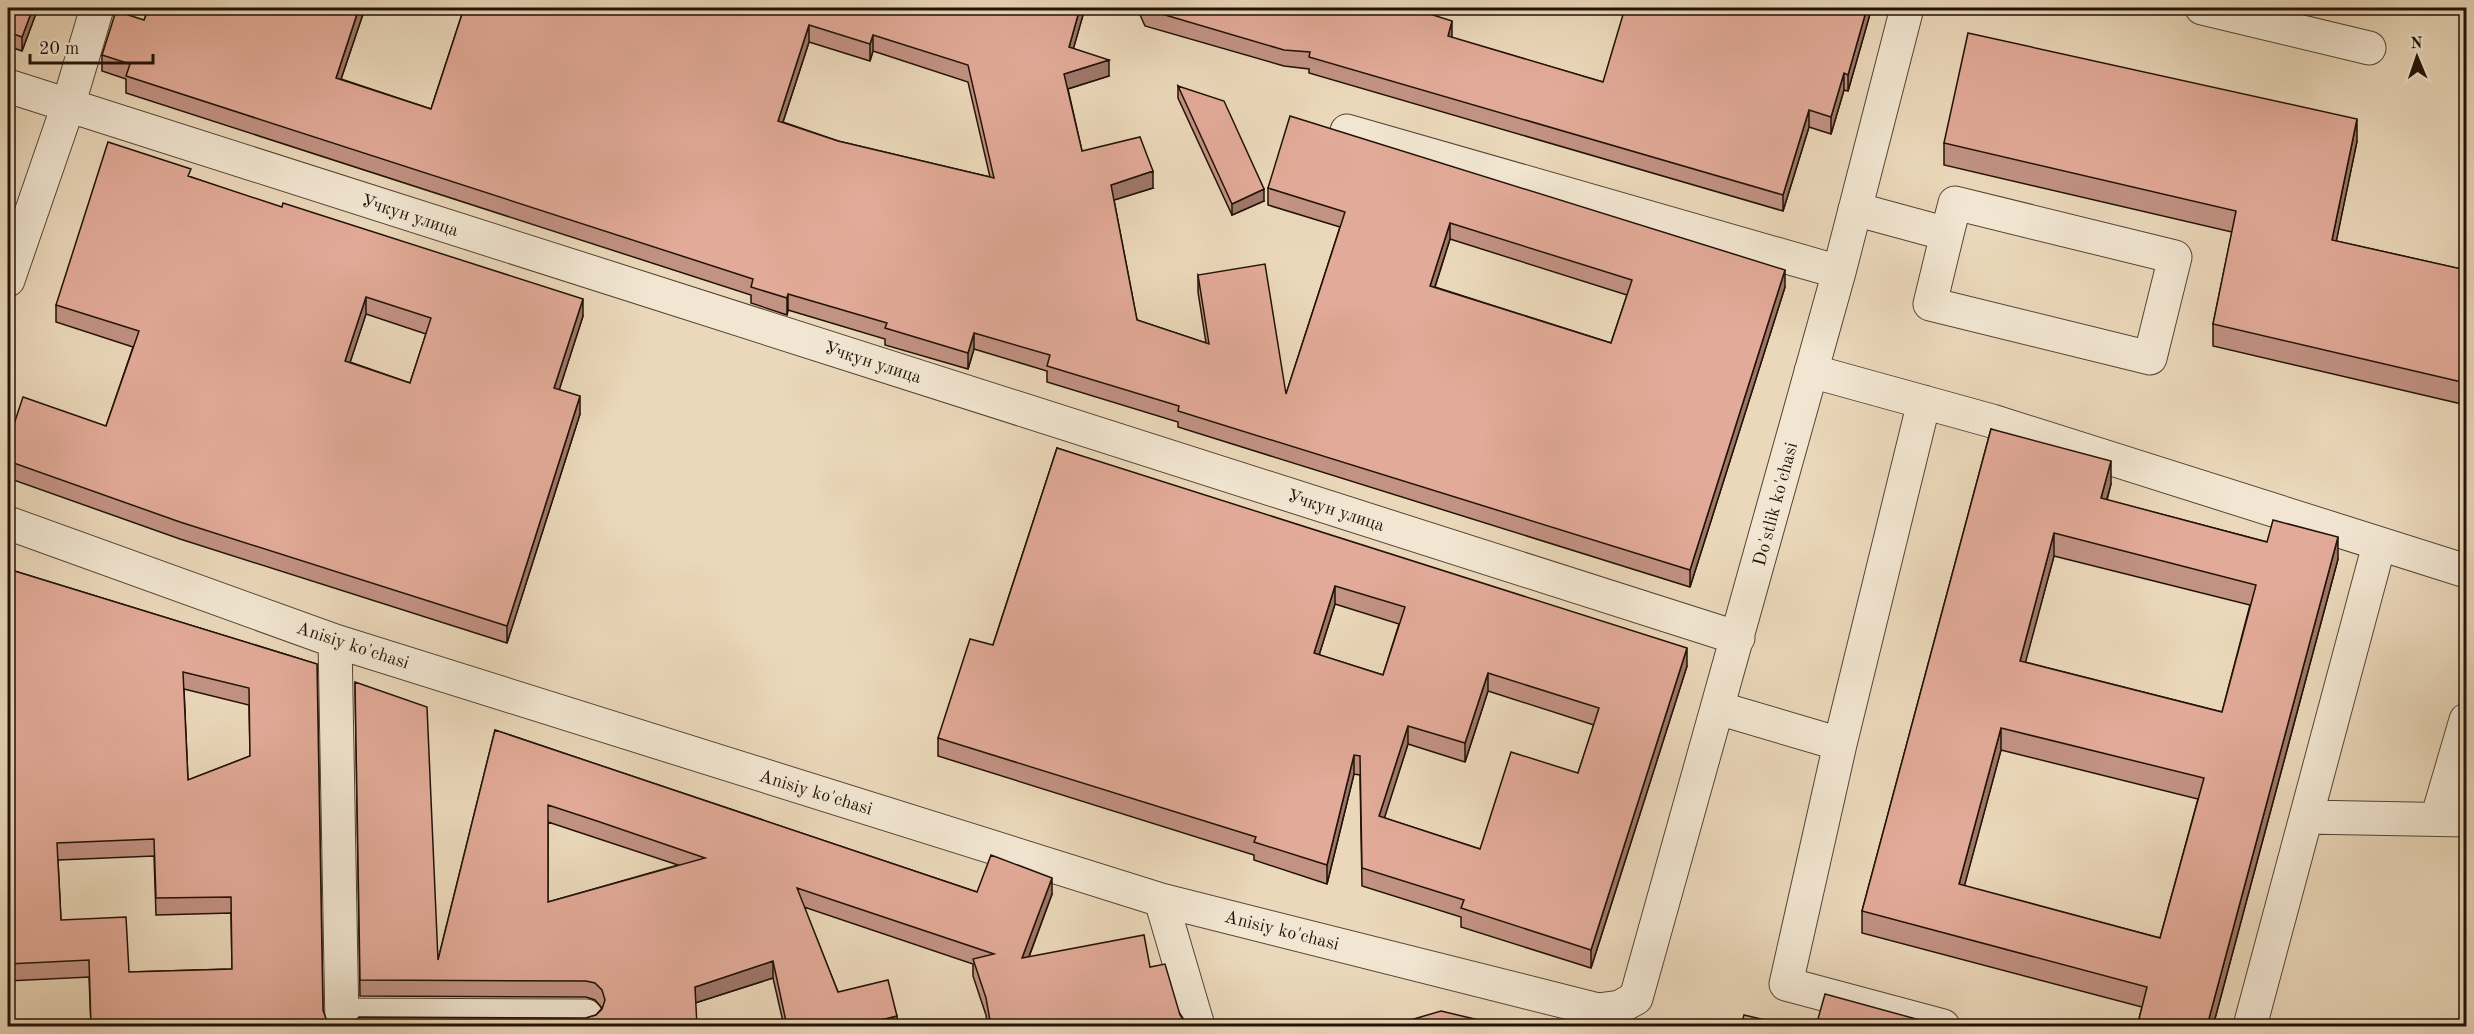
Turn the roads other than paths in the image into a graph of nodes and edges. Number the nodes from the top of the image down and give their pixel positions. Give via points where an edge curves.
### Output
1 (97, 8) edge
2 (1907, 8) edge
3 (2202, 8) edge
4 (2369, 48) dead end
5 (8, 87) edge
6 (68, 106) junction
7 (1347, 131) edge
8 (1855, 210) junction
9 (1947, 234) junction
10 (1839, 272) junction
11 (8, 280) edge
12 (1811, 371) junction
13 (1924, 402) junction
14 (8, 523) edge
15 (2379, 545) junction
16 (2466, 571) edge
17 (1738, 638) junction
18 (335, 641) junction
19 (1718, 708) junction
20 (2466, 720) edge
21 (1840, 744) junction
22 (2306, 817) junction
23 (2452, 820) edge
24 (1161, 900) junction
25 (1636, 998) joint
26 (586, 1016) edge
27 (342, 1021) edge
28 (1198, 1026) edge
29 (1944, 1026) edge
30 (2250, 1026) edge

1 - 6 street
2 - 8 street, Do'stlik ko'chasi
3 - 4 street
5 - 6 street, Учкун улица
6 - 11 street
6 - 17 street, Учкун улица
7 - 10 street
8 - 9 street
8 - 10 street, Do'stlik ko'chasi
9 - 9 street via 1955,203 2175,257 2150,358 1930,304
10 - 12 street, Do'stlik ko'chasi
12 - 13 street
12 - 17 street, Do'stlik ko'chasi
13 - 15 street
13 - 21 street
14 - 18 street, Anisiy ko'chasi
15 - 16 street
15 - 22 street
17 - 19 street, Do'stlik ko'chasi
18 - 24 street, Anisiy ko'chasi
18 - 27 street
19 - 21 street
19 - 25 street, Do'stlik ko'chasi
20 - 23 street
21 - 29 street via 1786,984
22 - 23 street
22 - 30 street
24 - 25 street, Anisiy ko'chasi via 1598,1010 1620,1007
24 - 28 street
26 - 27 street

